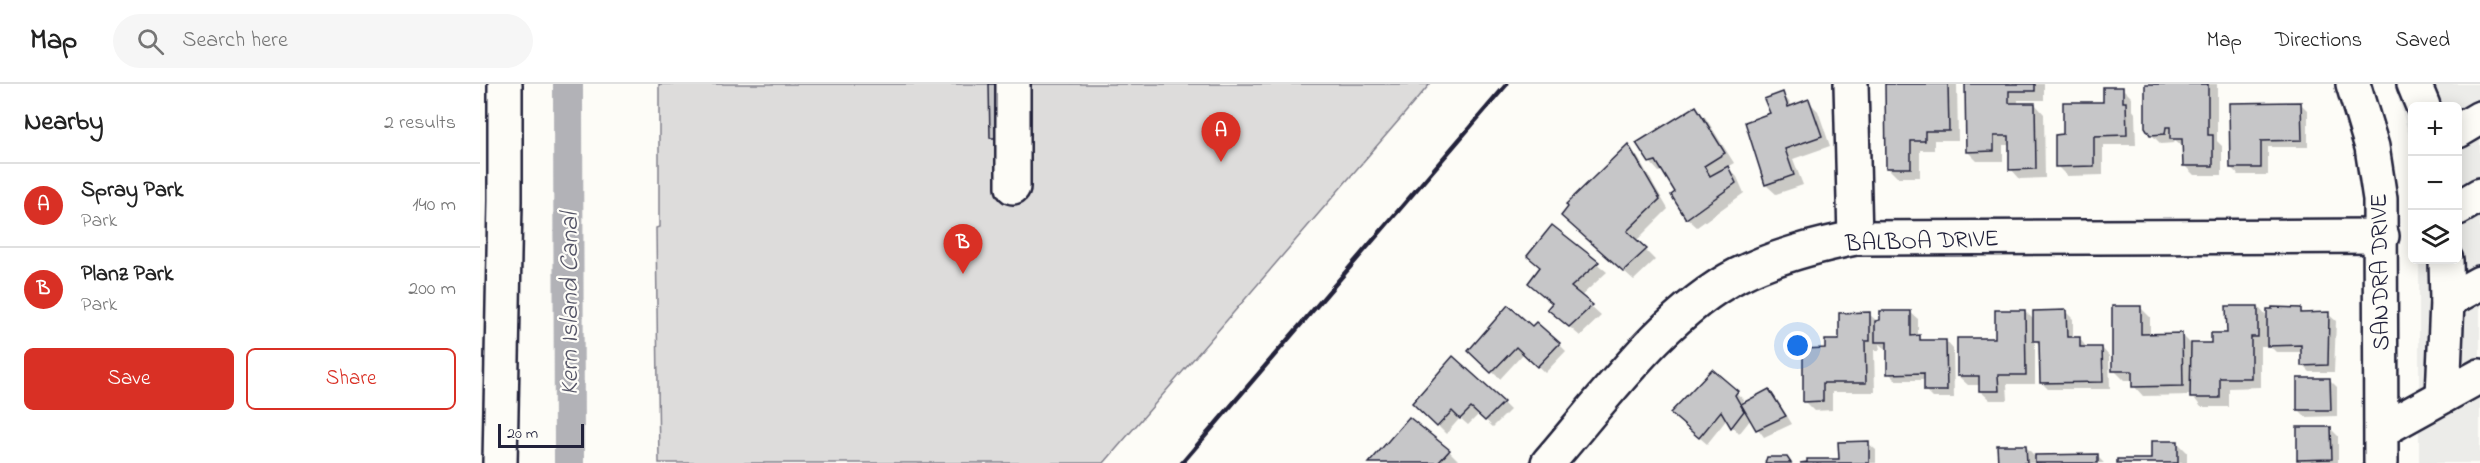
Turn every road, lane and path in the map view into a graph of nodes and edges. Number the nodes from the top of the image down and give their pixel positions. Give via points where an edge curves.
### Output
1 (505, 84) edge
2 (1012, 84) edge
3 (1851, 84) edge
4 (2414, 84) edge
5 (2358, 86) edge
6 (2421, 102) edge
7 (2480, 118) edge
8 (2462, 128) edge
9 (1013, 187) dead end
10 (2480, 195) edge
11 (2462, 205) edge
12 (2382, 236) junction
13 (1855, 238) junction
14 (2446, 264) edge
15 (2480, 283) edge
16 (2447, 301) junction
17 (2480, 376) edge
18 (2443, 396) junction
19 (2382, 430) junction
20 (493, 457) edge
21 (1548, 463) edge
22 (2381, 463) edge

1 - 20 street via 505,201
2 - 9 street
3 - 13 street
4 - 6 street
5 - 12 street, SANDRA DRIVE via 2372,147
7 - 8 street
10 - 11 street
12 - 13 street, BALBOA DRIVE
12 - 19 street, SANDRA DRIVE
13 - 21 street, BALBOA DRIVE via 1778,257 1737,276 1694,304 1660,333
14 - 16 street
15 - 16 street
16 - 18 street
17 - 18 street
18 - 19 street
19 - 22 street, SANDRA DRIVE

